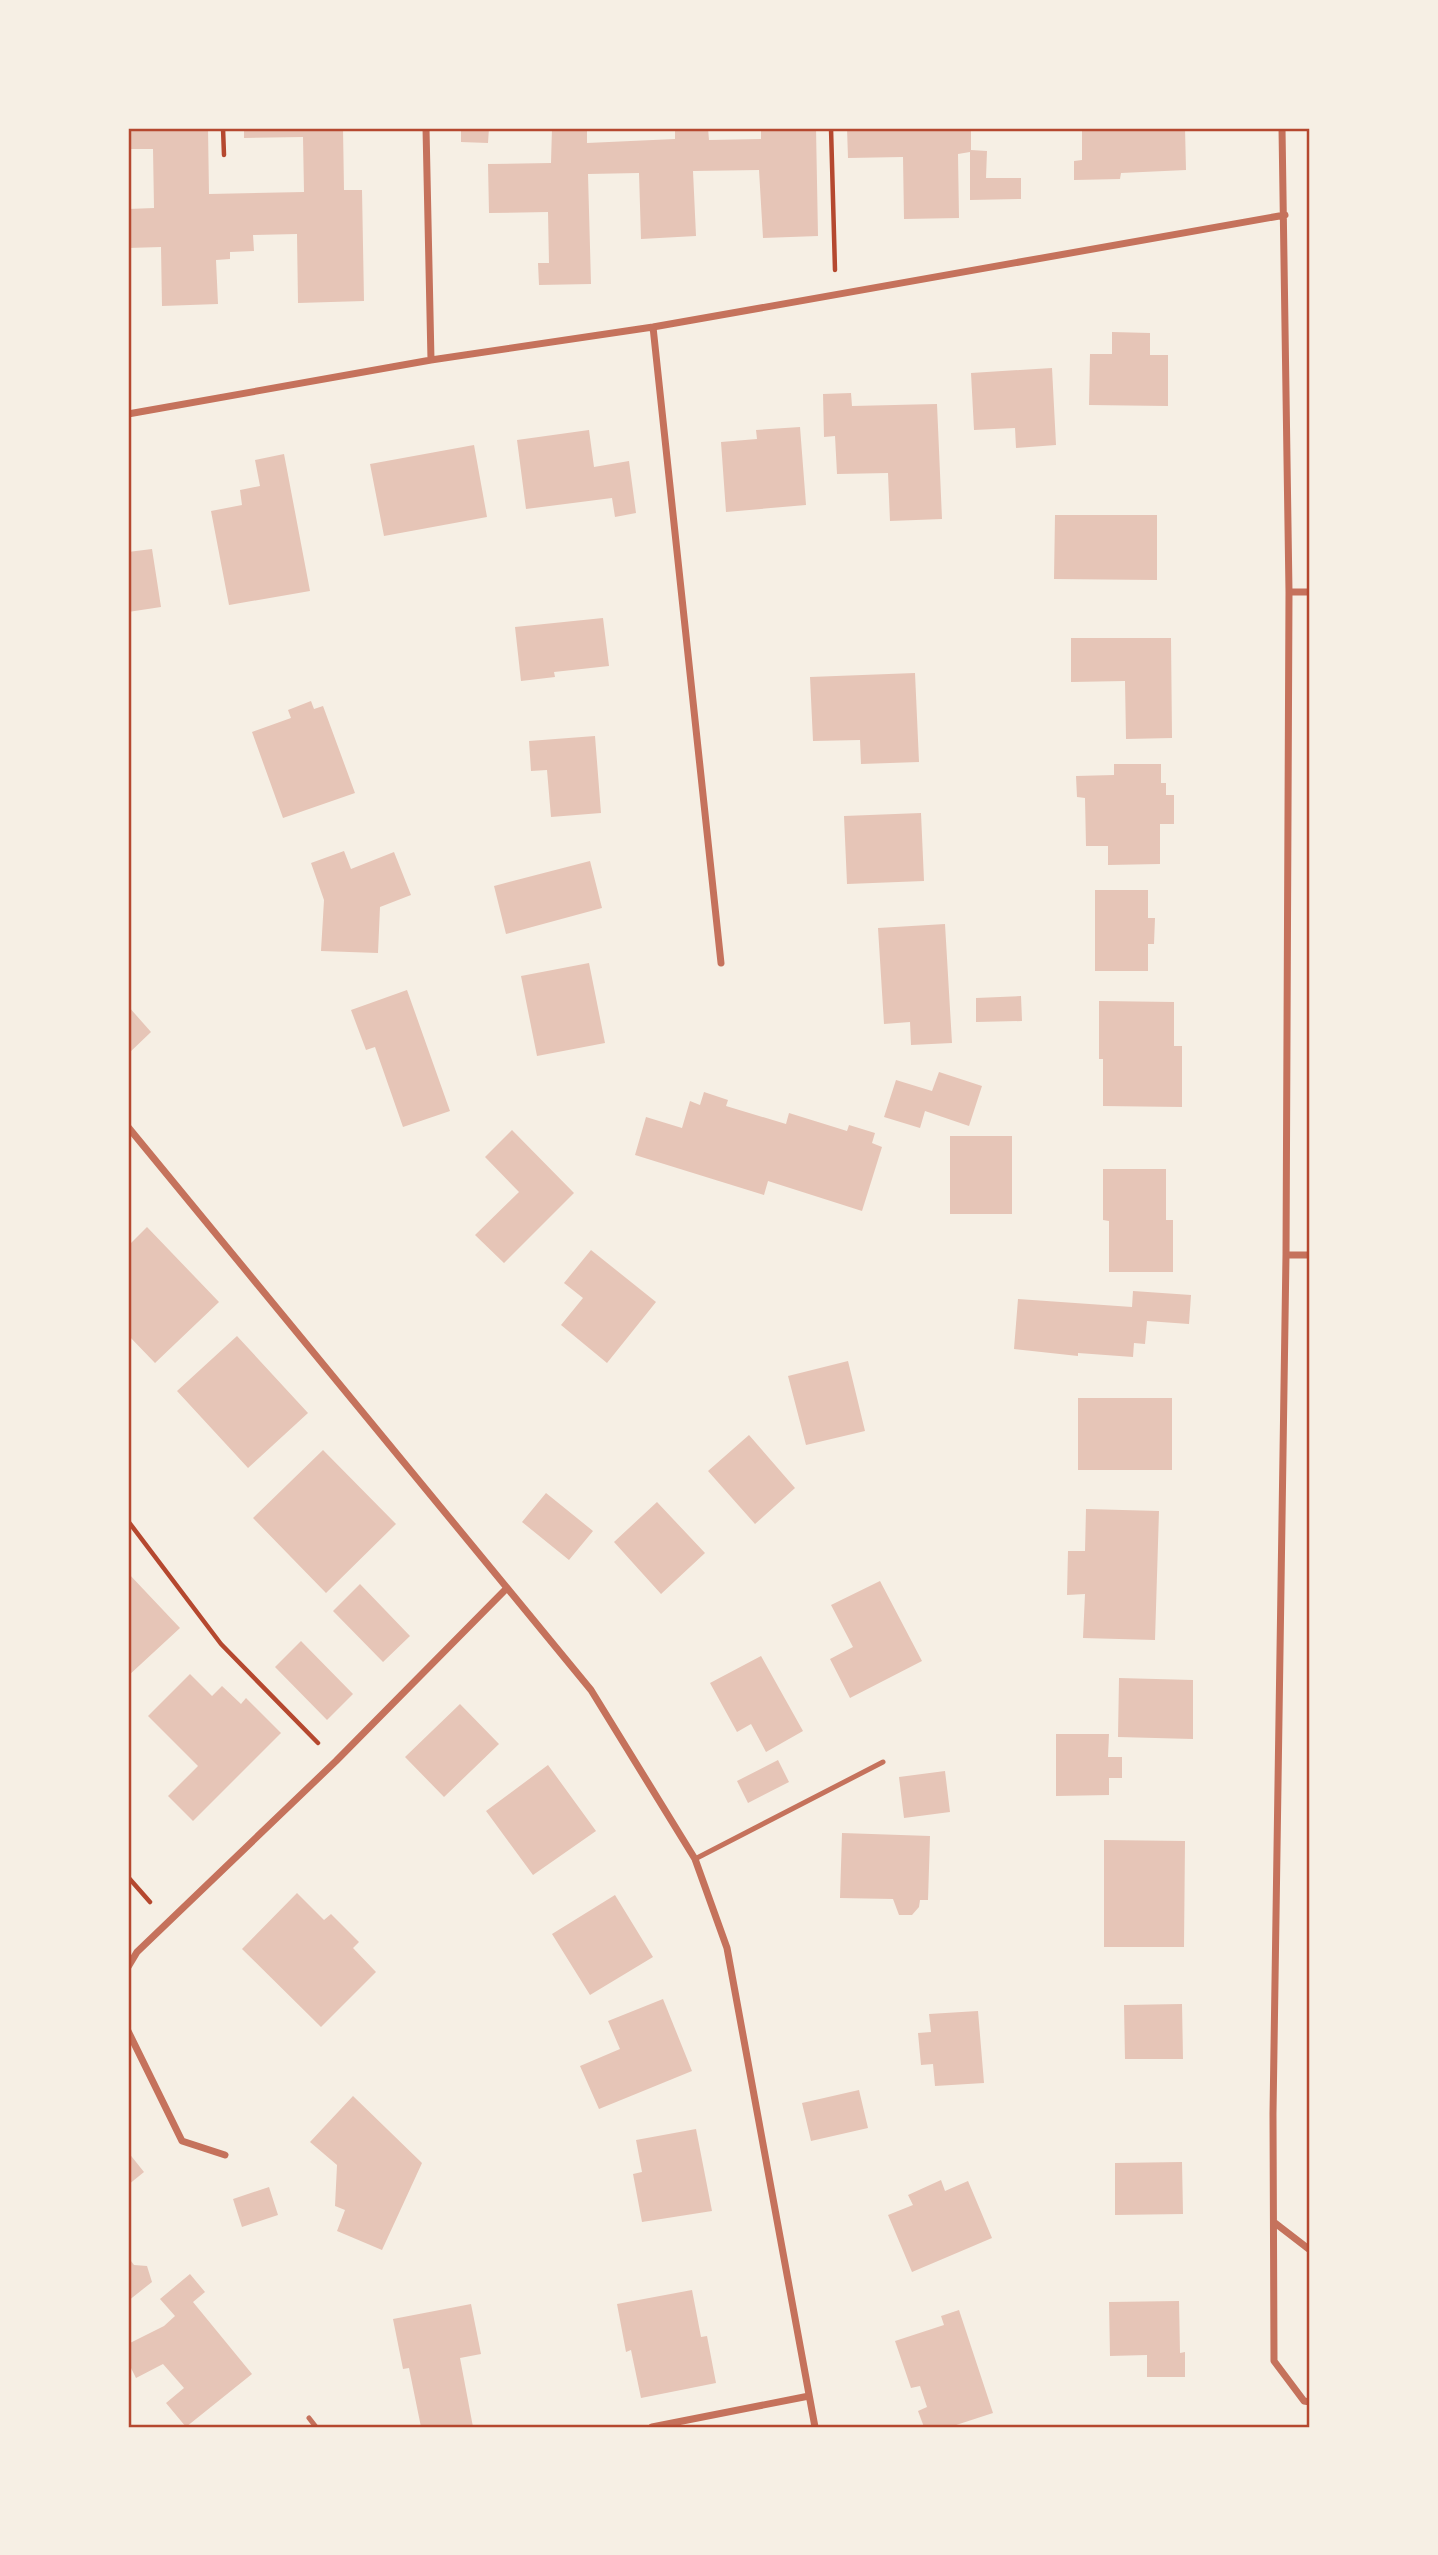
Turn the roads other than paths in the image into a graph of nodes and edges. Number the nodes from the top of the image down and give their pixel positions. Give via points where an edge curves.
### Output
1 (426, 128) edge
2 (1282, 128) edge
3 (1285, 215) junction
4 (653, 327) junction
5 (431, 360) junction
6 (128, 414) edge
7 (1289, 592) junction
8 (1310, 593) edge
9 (721, 963) dead end
10 (128, 1127) edge
11 (1286, 1255) junction
12 (1310, 1255) edge
13 (506, 1589) junction
14 (883, 1762) dead end
15 (695, 1859) junction
16 (128, 1968) edge
17 (128, 2031) edge
18 (225, 2155) dead end
19 (1275, 2223) junction
20 (1310, 2250) edge
21 (809, 2396) junction
22 (1310, 2402) edge
23 (309, 2418) dead end
24 (316, 2427) edge
25 (652, 2427) edge
26 (815, 2427) edge

1 - 5 street
2 - 3 street
3 - 4 street
3 - 7 street
4 - 5 street
4 - 9 street
5 - 6 street
7 - 8 street
7 - 11 street
10 - 13 street
11 - 12 street
11 - 19 street
13 - 15 street via 592,1690
13 - 16 street via 137,1952
14 - 15 lane
15 - 21 street via 727,1948
17 - 18 street via 182,2141
19 - 20 street
19 - 22 street via 1274,2361 1304,2401
21 - 25 street
21 - 26 street
23 - 24 lane

